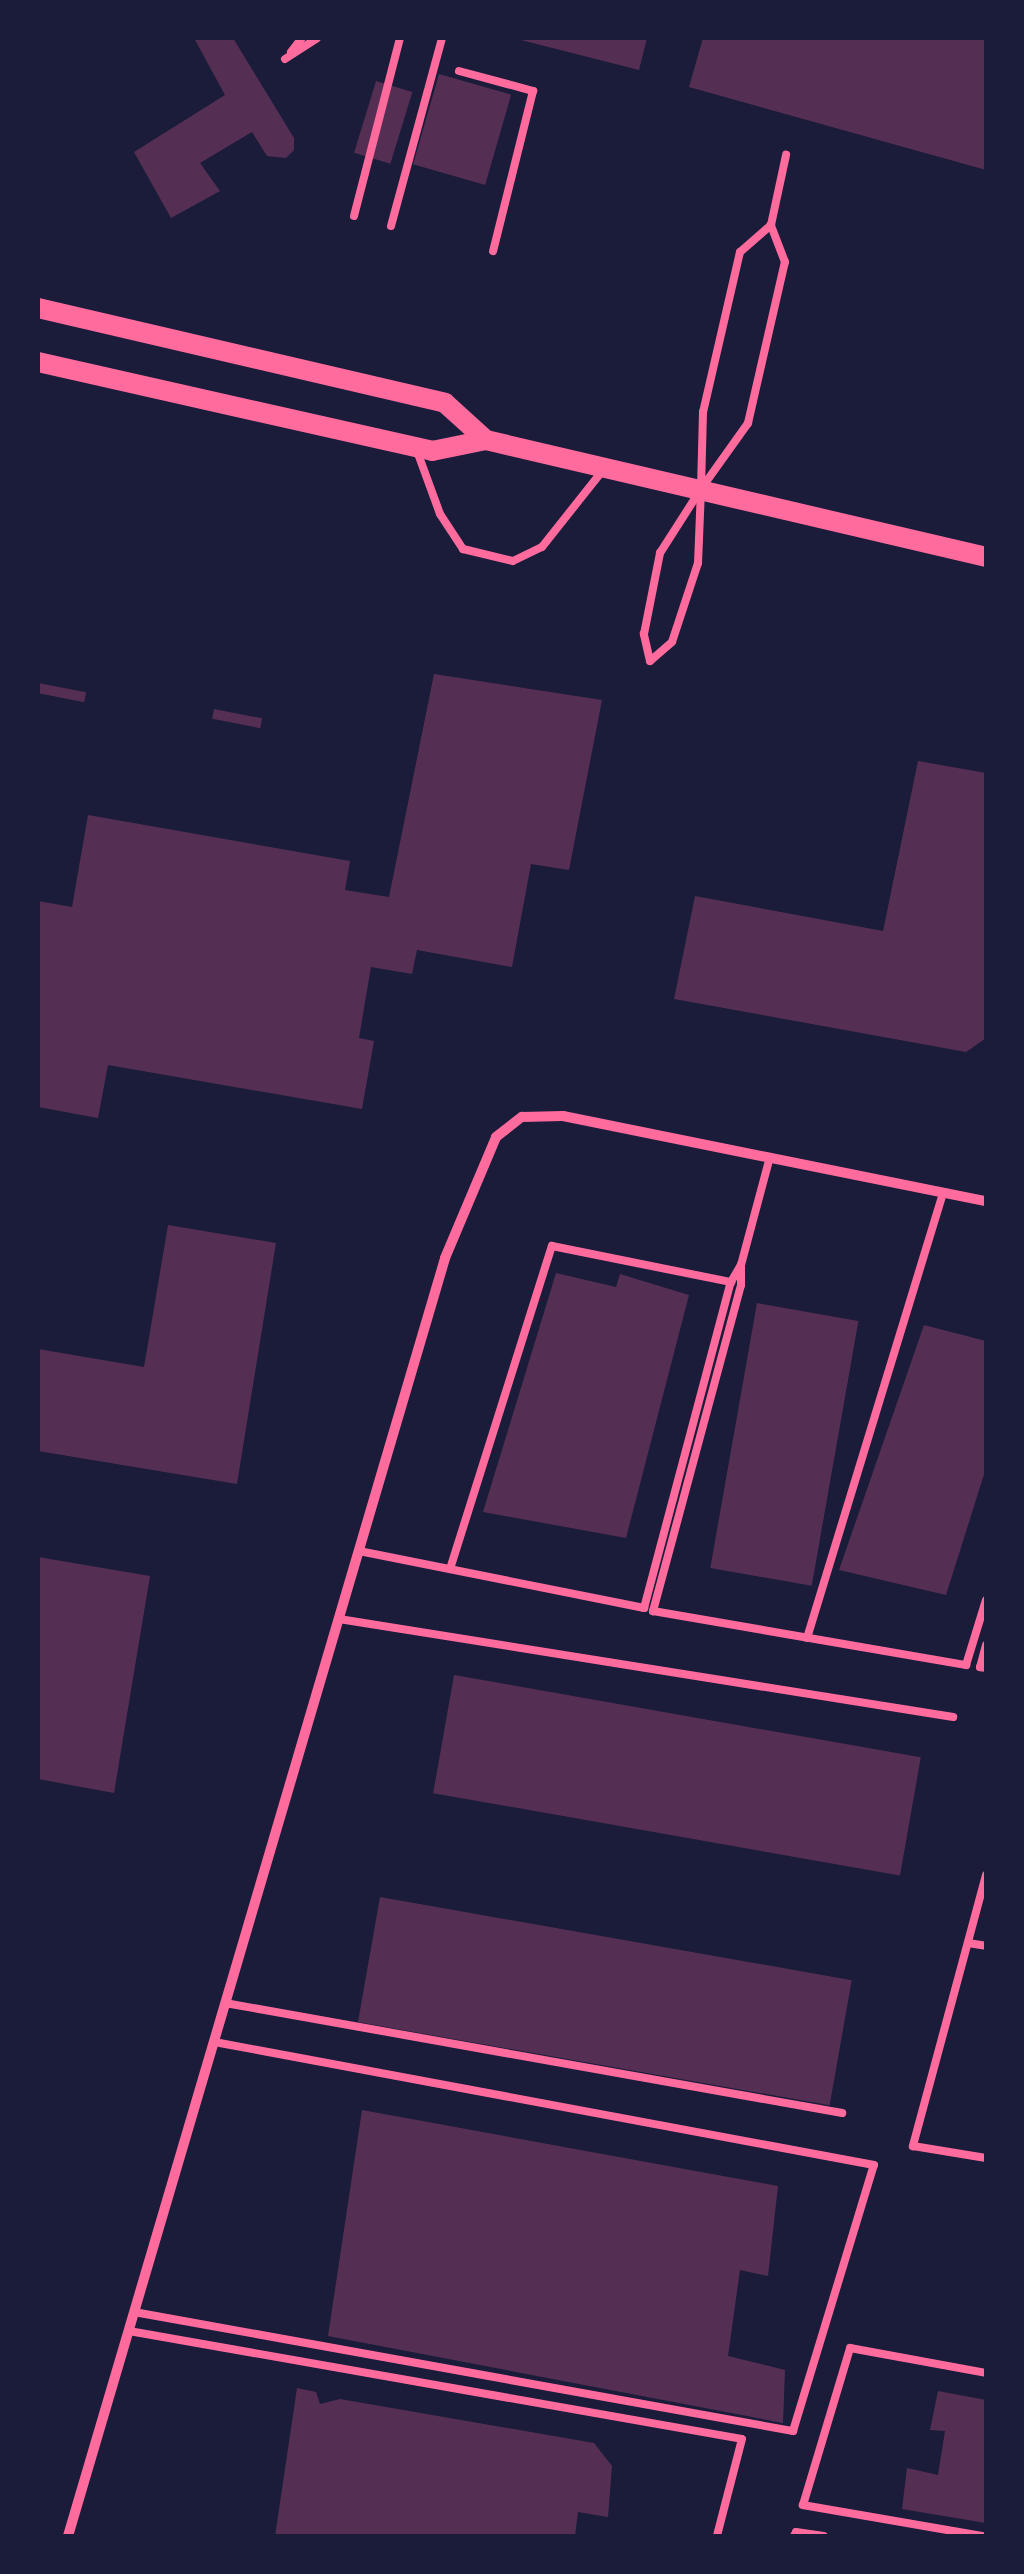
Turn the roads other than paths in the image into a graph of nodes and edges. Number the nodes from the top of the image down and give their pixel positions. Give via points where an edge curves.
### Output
1 (302, 38) edge
2 (317, 38) edge
3 (400, 38) edge
4 (442, 38) edge
5 (459, 71) dead end
6 (786, 155) dead end
7 (354, 216) dead end
8 (771, 225) junction
9 (392, 226) dead end
10 (493, 251) dead end
11 (38, 308) edge
12 (38, 362) edge
13 (486, 440) junction
14 (416, 447) junction
15 (604, 467) junction
16 (701, 490) junction
17 (986, 556) edge
18 (770, 1157) junction
19 (942, 1192) junction
20 (986, 1201) edge
21 (741, 1265) junction
22 (731, 1282) junction
23 (358, 1551) junction
24 (450, 1569) junction
25 (986, 1600) edge
26 (339, 1618) junction
27 (807, 1638) junction
28 (986, 1645) edge
29 (986, 1668) edge
30 (953, 1717) dead end
31 (986, 1875) edge
32 (968, 1943) junction
33 (986, 1946) edge
34 (226, 2003) junction
35 (214, 2042) junction
36 (842, 2113) dead end
37 (986, 2158) edge
38 (134, 2312) junction
39 (129, 2330) junction
40 (986, 2373) edge
41 (68, 2536) edge
42 (717, 2536) edge
43 (794, 2536) edge
44 (824, 2536) edge
45 (982, 2536) edge

1 - 2 lane via 285,59
3 - 7 lane
4 - 9 lane
5 - 10 lane via 533,92
6 - 8 lane
8 - 16 lane via 740,252 703,412
8 - 16 lane via 786,262 748,423
11 - 13 main road via 445,403
12 - 14 main road
13 - 14 main road via 432,451
13 - 15 main road
14 - 15 lane via 440,514 463,549 513,561 542,547
15 - 16 main road
16 - 16 lane via 660,553 644,634 650,662 672,642 698,563
16 - 17 main road
18 - 19 street
18 - 21 lane
18 - 23 street via 563,1116 522,1118 496,1137 445,1258
19 - 20 street
19 - 27 lane
21 - 22 lane
21 - 27 lane via 654,1611
22 - 24 lane via 552,1246
22 - 24 lane via 644,1608
23 - 24 lane
23 - 26 street
25 - 27 lane via 966,1665
26 - 30 lane
26 - 34 street
28 - 29 lane via 980,1667
31 - 32 lane
32 - 33 lane
32 - 37 lane via 912,2146
34 - 35 street
34 - 36 lane
35 - 38 street
35 - 38 lane via 874,2165 793,2431
38 - 39 street
39 - 41 street
39 - 42 lane via 742,2440
40 - 45 lane via 850,2348 803,2505
43 - 44 lane

